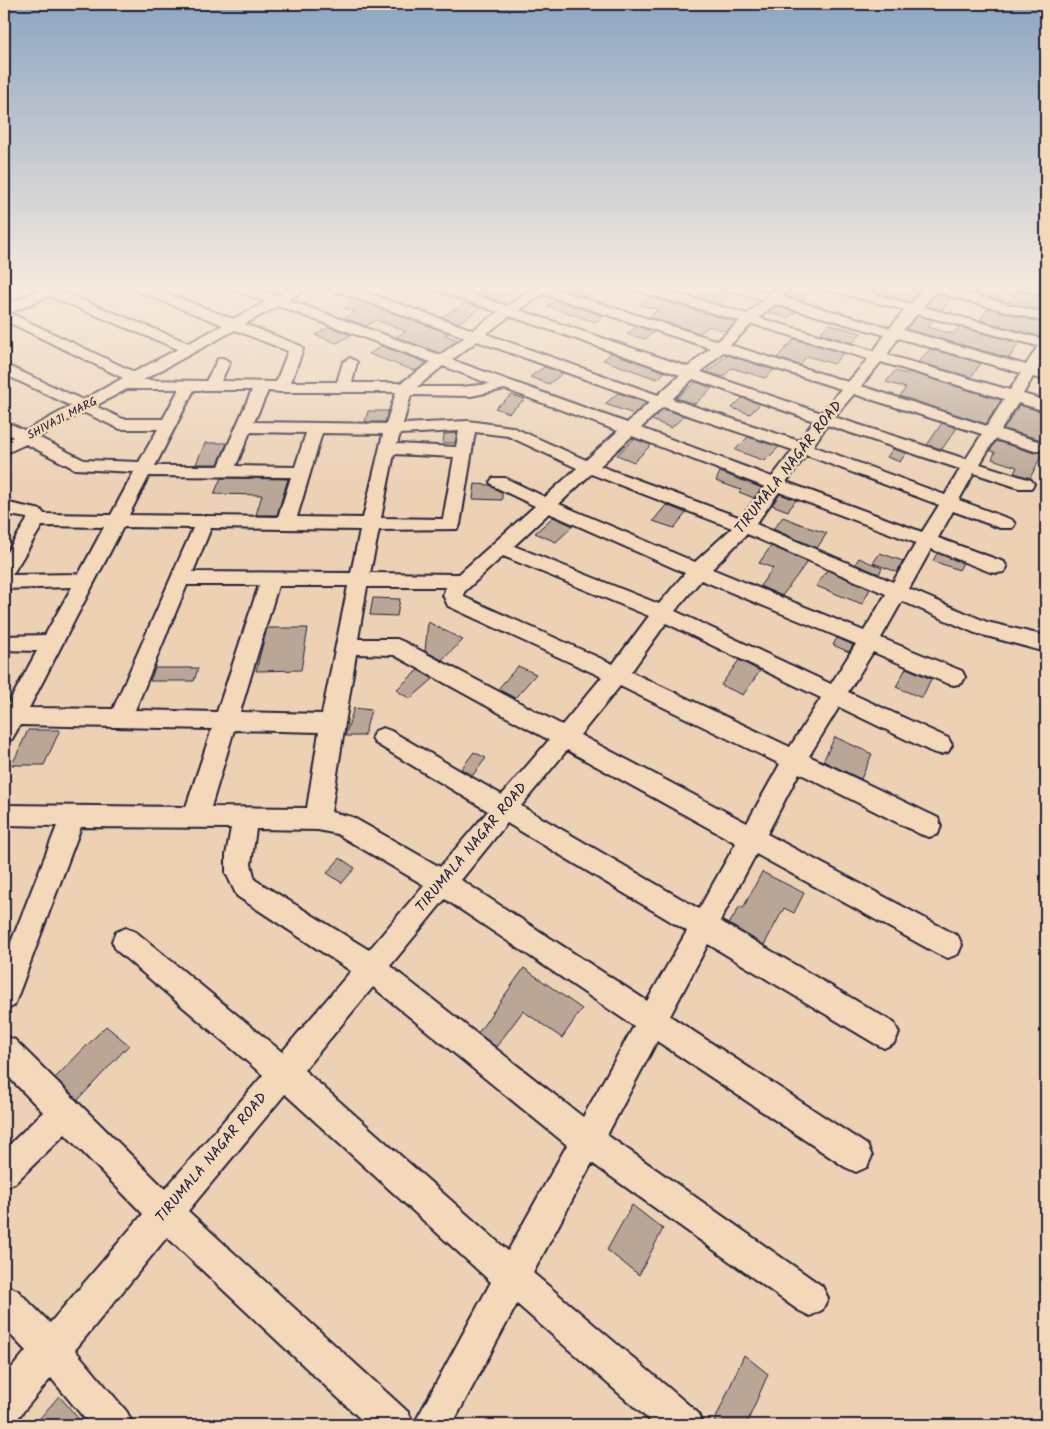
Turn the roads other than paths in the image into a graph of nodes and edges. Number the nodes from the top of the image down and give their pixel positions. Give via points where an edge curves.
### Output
1 (77, 353) edge
2 (183, 353) edge
3 (295, 353) edge
4 (420, 353) edge
5 (451, 353) edge
6 (526, 353) edge
7 (629, 353) edge
8 (714, 353) edge
9 (742, 353) edge
10 (871, 353) edge
11 (963, 353) edge
12 (1041, 353) edge
13 (879, 355) junction
14 (441, 360) junction
15 (223, 362) dead end
16 (350, 362) dead end
17 (4, 368) edge
18 (1030, 372) junction
19 (691, 374) junction
20 (1046, 376) edge
21 (131, 381) junction
22 (506, 384) junction
23 (189, 385) junction
24 (211, 386) junction
25 (262, 386) junction
26 (281, 387) junction
27 (343, 387) junction
28 (405, 388) junction
29 (851, 388) junction
30 (1015, 397) junction
31 (661, 401) junction
32 (83, 406) junction
33 (1046, 406) edge
34 (824, 418) junction
35 (965, 423) junction
36 (168, 424) junction
37 (4, 426) edge
38 (468, 426) junction
39 (244, 427) junction
40 (315, 428) junction
41 (392, 429) junction
42 (630, 430) junction
43 (992, 432) junction
44 (26, 437) junction
45 (955, 438) dead end
46 (1035, 446) dead end
47 (804, 448) junction
48 (4, 449) edge
49 (387, 449) junction
50 (463, 452) junction
51 (970, 466) junction
52 (590, 468) junction
53 (144, 471) junction
54 (225, 472) junction
55 (302, 472) junction
56 (499, 482) dead end
57 (776, 484) junction
58 (1025, 484) dead end
59 (949, 503) junction
60 (547, 505) junction
61 (4, 508) edge
62 (36, 520) junction
63 (116, 520) junction
64 (205, 521) junction
65 (286, 522) junction
66 (372, 524) junction
67 (1006, 524) dead end
68 (745, 526) junction
69 (925, 542) junction
70 (501, 548) junction
71 (997, 567) dead end
72 (698, 571) junction
73 (4, 572) edge
74 (180, 578) junction
75 (270, 578) junction
76 (359, 579) junction
77 (84, 580) junction
78 (464, 581) junction
79 (4, 582) edge
80 (897, 591) junction
81 (662, 614) junction
82 (869, 641) junction
83 (4, 643) edge
84 (50, 643) junction
85 (1046, 644) edge
86 (346, 646) junction
87 (617, 675) junction
88 (954, 677) dead end
89 (835, 695) junction
90 (120, 718) junction
91 (226, 720) junction
92 (332, 723) junction
93 (8, 724) edge
94 (564, 736) junction
95 (383, 737) dead end
96 (940, 745) dead end
97 (794, 760) junction
98 (505, 809) junction
99 (4, 816) edge
100 (73, 816) junction
101 (195, 818) junction
102 (245, 818) junction
103 (318, 819) junction
104 (929, 826) dead end
105 (752, 837) junction
106 (442, 882) junction
107 (704, 926) junction
108 (126, 941) dead end
109 (948, 945) dead end
110 (370, 967) junction
111 (4, 996) edge
112 (652, 1023) junction
113 (884, 1033) dead end
114 (4, 1051) edge
115 (282, 1071) junction
116 (65, 1112) junction
117 (588, 1141) junction
118 (856, 1156) dead end
119 (4, 1172) edge
120 (164, 1212) junction
121 (514, 1279) junction
122 (810, 1298) dead end
123 (4, 1303) edge
124 (51, 1350) junction
125 (4, 1406) edge
126 (114, 1425) edge
127 (395, 1425) edge
128 (432, 1425) edge
129 (684, 1425) edge

1 - 21 street
2 - 21 street, SHIVAJI MARG
3 - 26 street
4 - 14 street
5 - 14 street
6 - 31 street
7 - 19 street
8 - 19 street
9 - 29 street
10 - 13 street
11 - 18 street
12 - 18 street
13 - 29 street, TIRUMALA NAGAR ROAD
13 - 30 street
14 - 22 street
14 - 28 street
15 - 24 street
16 - 27 street
17 - 32 street
18 - 20 street
18 - 30 street
19 - 31 street
19 - 34 street
21 - 23 street
21 - 32 street, SHIVAJI MARG
22 - 28 street via 482,392 412,391
22 - 42 street
23 - 24 street
23 - 36 street
24 - 25 street
25 - 26 street
25 - 39 street
26 - 27 street
27 - 28 street
28 - 41 street
29 - 34 street, TIRUMALA NAGAR ROAD
29 - 35 street
30 - 33 street
30 - 43 street
31 - 42 street
31 - 47 street
32 - 36 street via 120,424
32 - 44 street, SHIVAJI MARG
34 - 47 street, TIRUMALA NAGAR ROAD
34 - 51 street
35 - 43 street
35 - 45 street
36 - 53 street
37 - 44 street
38 - 41 street
38 - 50 street
38 - 52 street via 512,432
39 - 40 street
39 - 54 street
40 - 41 street
40 - 55 street
41 - 49 street
42 - 52 street
42 - 57 street
43 - 46 street
43 - 51 street
44 - 48 street, SHIVAJI MARG
44 - 53 street via 81,466 138,467
47 - 57 street, TIRUMALA NAGAR ROAD
47 - 59 street
49 - 50 street
49 - 66 street
50 - 66 street via 451,525
51 - 58 street
51 - 59 street
52 - 60 street
52 - 68 street
53 - 54 street
53 - 63 street
54 - 55 street
55 - 65 street
56 - 60 street
57 - 68 street, TIRUMALA NAGAR ROAD
57 - 69 street
59 - 67 street
59 - 69 street
60 - 70 street
60 - 72 street
61 - 62 street via 27,511 35,514
62 - 63 street
62 - 73 street
63 - 64 street
63 - 77 street
64 - 65 street
64 - 74 street
65 - 66 street
66 - 76 street
68 - 72 street, TIRUMALA NAGAR ROAD
68 - 80 street
69 - 71 street
69 - 80 street
70 - 78 street
70 - 81 street
72 - 81 street, TIRUMALA NAGAR ROAD
72 - 82 street
74 - 75 street
74 - 90 street
75 - 76 street
75 - 91 street
76 - 78 street
76 - 86 street
77 - 79 street
77 - 84 street
78 - 87 street via 452,595 456,601
80 - 82 street
80 - 85 street via 982,628
81 - 87 street, TIRUMALA NAGAR ROAD
81 - 89 street
82 - 88 street
82 - 89 street
83 - 84 street
84 - 93 street
86 - 92 street
86 - 94 street via 397,646
87 - 94 street, TIRUMALA NAGAR ROAD
87 - 97 street
89 - 96 street
89 - 97 street
90 - 91 street
90 - 93 street
91 - 92 street
91 - 101 street
92 - 103 street
94 - 98 street, TIRUMALA NAGAR ROAD
94 - 105 street
95 - 98 street
97 - 104 street
97 - 105 street
98 - 106 street, TIRUMALA NAGAR ROAD
98 - 107 street
99 - 100 street
100 - 101 street
100 - 111 street
101 - 102 street
102 - 103 street
102 - 110 street via 237,870 239,881
103 - 106 street via 343,825
105 - 107 street
105 - 109 street
106 - 110 street, TIRUMALA NAGAR ROAD
106 - 112 street
107 - 112 street
107 - 113 street
108 - 115 street
110 - 115 street, TIRUMALA NAGAR ROAD
110 - 117 street
112 - 117 street
112 - 118 street
114 - 116 street
115 - 120 street, TIRUMALA NAGAR ROAD
115 - 121 street
116 - 119 street
116 - 120 street
117 - 121 street
117 - 122 street
120 - 124 street, TIRUMALA NAGAR ROAD
120 - 127 street
121 - 128 street
121 - 129 street
123 - 124 street
124 - 125 street, TIRUMALA NAGAR ROAD
124 - 126 street

